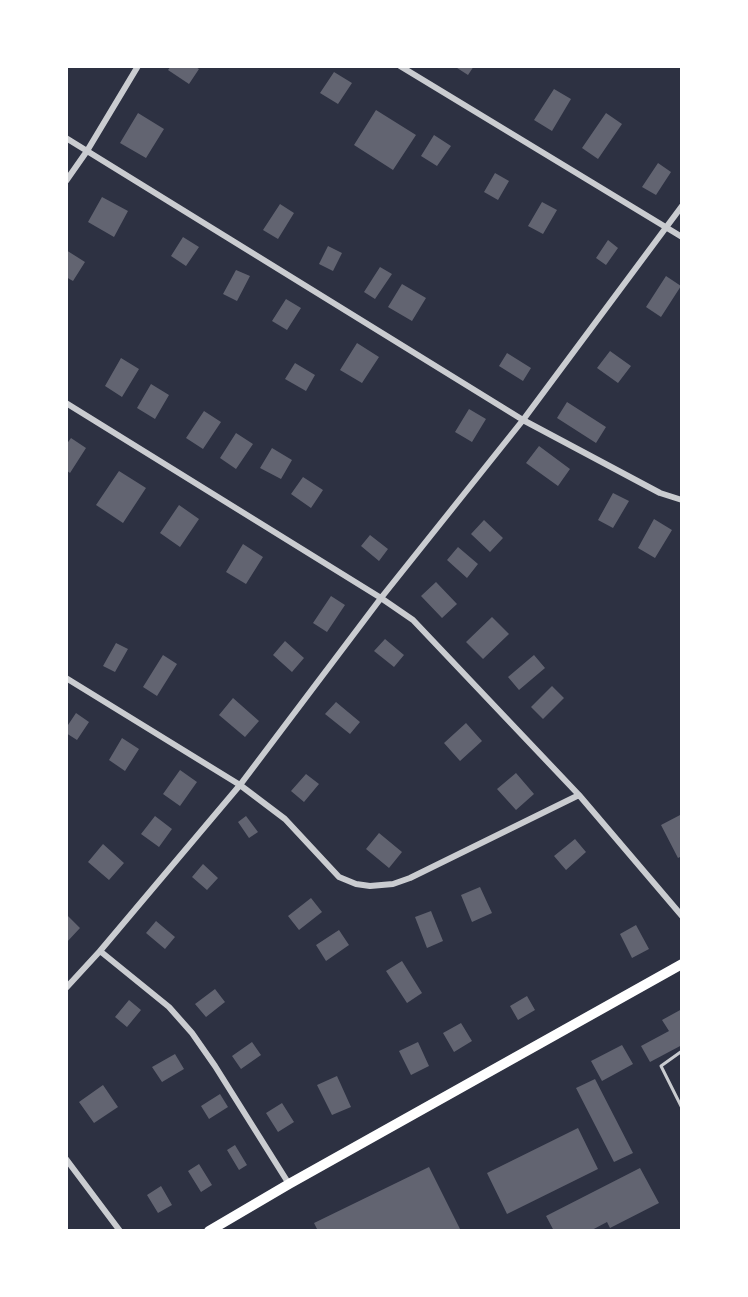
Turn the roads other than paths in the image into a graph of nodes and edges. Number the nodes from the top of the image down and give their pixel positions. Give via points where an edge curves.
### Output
1 (138, 66) edge
2 (400, 66) edge
3 (66, 138) edge
4 (87, 151) junction
5 (66, 181) edge
6 (682, 206) edge
7 (666, 227) junction
8 (682, 237) edge
9 (66, 403) edge
10 (523, 420) junction
11 (682, 500) edge
12 (381, 598) junction
13 (66, 678) edge
14 (240, 785) junction
15 (579, 795) junction
16 (682, 916) edge
17 (100, 951) junction
18 (682, 964) edge
19 (66, 988) edge
20 (682, 1051) edge
21 (682, 1108) edge
22 (66, 1159) edge
23 (289, 1184) junction
24 (120, 1231) edge
25 (209, 1231) edge

1 - 4 street
2 - 7 street
3 - 4 street
4 - 5 street
4 - 10 street
6 - 7 street
7 - 8 street
7 - 10 street
9 - 12 street
10 - 11 street via 660,494
10 - 12 street
12 - 14 street
12 - 15 street via 413,620
13 - 14 street
14 - 15 street via 285,819 339,877 370,886 410,878
14 - 17 street
15 - 16 street
17 - 19 street
17 - 23 street via 169,1007 192,1033
18 - 23 main road
20 - 21 lane via 661,1066
22 - 24 street
23 - 25 main road

